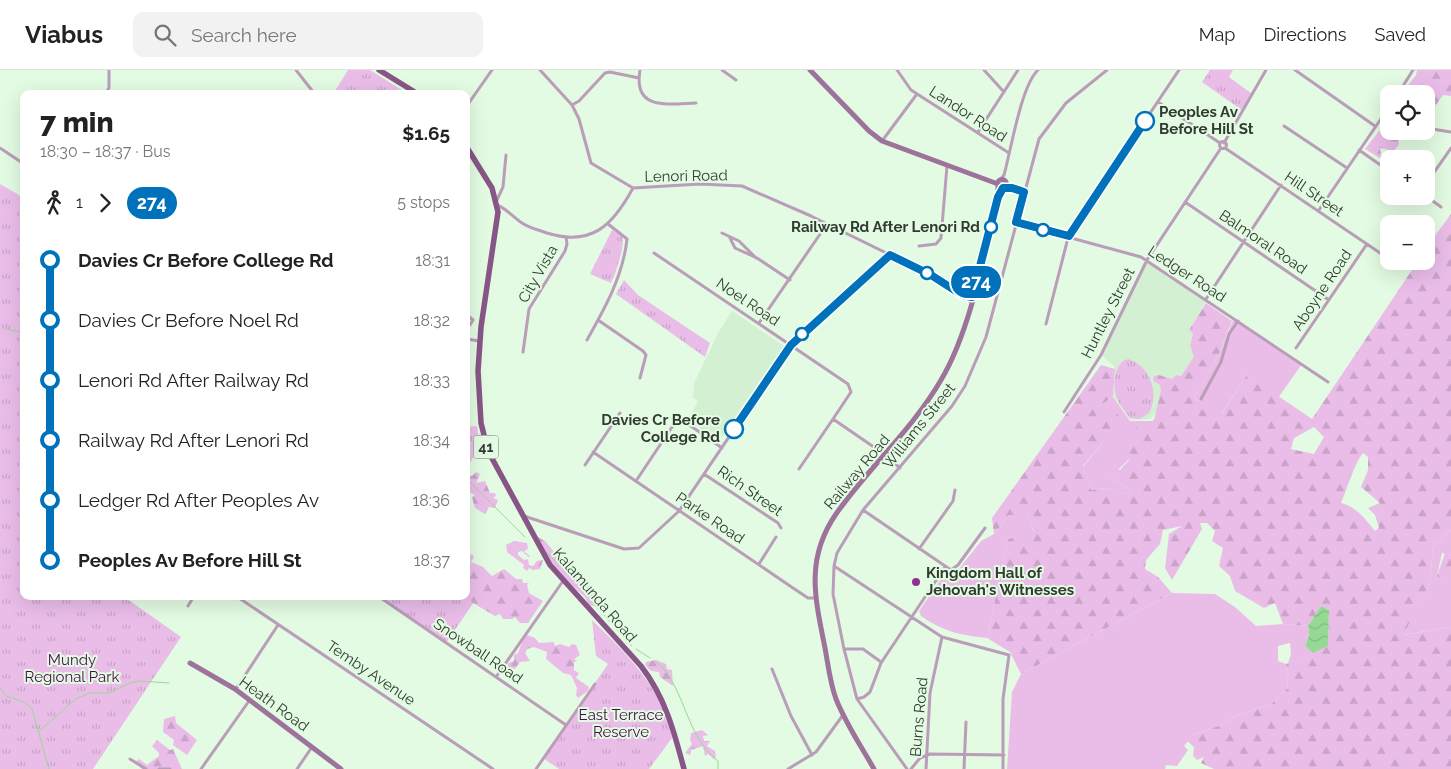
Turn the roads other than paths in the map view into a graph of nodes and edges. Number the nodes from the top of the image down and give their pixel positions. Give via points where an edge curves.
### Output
1 (109, 70) edge
2 (296, 70) edge
3 (379, 70) edge
4 (492, 70) edge
5 (540, 70) edge
6 (640, 70) edge
7 (722, 70) edge
8 (810, 70) edge
9 (897, 70) edge
10 (984, 70) edge
11 (1018, 70) edge
12 (1038, 70) edge
13 (1107, 70) edge
14 (1179, 70) edge
15 (1266, 70) edge
16 (1295, 70) edge
17 (1413, 70) edge
18 (639, 78) junction
19 (736, 80) dead end
20 (1404, 85) edge
21 (107, 90) edge
22 (312, 90) edge
23 (412, 90) edge
24 (1004, 92) junction
25 (917, 94) junction
26 (470, 101) edge
27 (1158, 102) junction
28 (696, 103) dead end
29 (572, 105) junction
30 (1380, 119) edge
31 (1284, 126) dead end
32 (1375, 126) junction
33 (1435, 129) edge
34 (978, 132) junction
35 (1451, 132) edge
36 (882, 141) junction
37 (1223, 145) junction
38 (0, 148) edge
39 (1451, 148) edge
40 (1359, 150) junction
41 (470, 152) edge
42 (1009, 153) junction
43 (506, 155) dead end
44 (20, 161) edge
45 (1380, 165) edge
46 (947, 166) junction
47 (1347, 168) junction
48 (1435, 171) edge
49 (1002, 182) junction
50 (1281, 185) junction
51 (632, 188) junction
52 (1024, 192) junction
53 (1185, 202) junction
54 (496, 203) junction
55 (1435, 203) edge
56 (1441, 207) dead end
57 (1319, 210) junction
58 (1016, 222) junction
59 (608, 224) junction
60 (827, 224) junction
61 (722, 233) dead end
62 (1069, 236) junction
63 (566, 237) junction
64 (730, 238) junction
65 (1243, 242) junction
66 (1367, 244) junction
67 (919, 246) dead end
68 (654, 253) dead end
69 (1380, 253) edge
70 (890, 255) junction
71 (757, 258) junction
72 (1147, 260) junction
73 (790, 280) junction
74 (972, 299) junction
75 (1206, 299) junction
76 (1329, 300) junction
77 (598, 320) junction
78 (1238, 321) junction
79 (759, 323) junction
80 (1046, 324) dead end
81 (470, 340) edge
82 (479, 340) junction
83 (587, 340) dead end
84 (791, 345) junction
85 (1296, 348) dead end
86 (523, 352) dead end
87 (640, 378) dead end
88 (1328, 382) dead end
89 (1201, 399) dead end
90 (1064, 412) dead end
91 (620, 413) dead end
92 (833, 419) junction
93 (722, 448) junction
94 (593, 452) junction
95 (886, 456) junction
96 (585, 465) dead end
97 (900, 468) junction
98 (799, 469) dead end
99 (704, 474) junction
100 (636, 481) junction
101 (955, 490) dead end
102 (862, 510) junction
103 (679, 511) junction
104 (522, 516) junction
105 (781, 528) dead end
106 (985, 528) dead end
107 (776, 537) dead end
108 (919, 549) junction
109 (758, 564) junction
110 (834, 566) junction
111 (945, 567) junction
112 (563, 581) junction
113 (816, 598) junction
114 (192, 600) edge
115 (242, 600) edge
116 (384, 600) edge
117 (188, 606) dead end
118 (911, 617) junction
119 (278, 625) junction
120 (942, 637) junction
121 (844, 649) junction
122 (882, 662) junction
123 (190, 663) dead end
124 (772, 669) dead end
125 (496, 677) junction
126 (594, 684) dead end
127 (235, 690) junction
128 (857, 699) junction
129 (249, 701) junction
130 (843, 715) junction
131 (966, 722) dead end
132 (566, 725) junction
133 (312, 747) junction
134 (927, 754) junction
135 (965, 754) junction
136 (812, 755) junction
137 (1004, 755) junction
138 (130, 759) dead end
139 (146, 769) edge
140 (159, 769) edge
141 (170, 769) edge
142 (201, 769) edge
143 (297, 769) edge
144 (341, 769) edge
145 (493, 769) edge
146 (536, 769) edge
147 (684, 769) edge
148 (788, 769) edge
149 (874, 769) edge
150 (907, 769) edge
151 (911, 769) edge
152 (926, 769) edge
153 (964, 769) edge
154 (1003, 769) edge

1 - 21 street
2 - 22 street
3 - 23 main road
4 - 26 street
5 - 29 street, Lenori Road
6 - 18 street
7 - 19 street
8 - 36 street
9 - 25 street, Landor Road
10 - 24 street
11 - 24 street
12 - 42 street via 1032,76
13 - 52 street, Williams Street via 1056,113 1039,139
14 - 27 street
15 - 37 street, Huntley Street
16 - 32 street
17 - 20 street
18 - 28 street via 641,94 660,104
18 - 29 street via 605,73
24 - 34 street
25 - 34 street, Landor Road
25 - 36 street
27 - 37 street, Hill Street
27 - 62 street
29 - 51 street, Lenori Road via 591,163
30 - 32 street
31 - 47 street
32 - 40 street
33 - 35 street
34 - 42 street, Landor Road
36 - 46 street
37 - 50 street, Hill Street
37 - 53 street, Huntley Street
38 - 44 street
39 - 48 street
40 - 45 street
40 - 47 street
41 - 54 main road, Kalamunda Road / 41 via 492,188
42 - 49 street
43 - 54 street via 503,188
46 - 49 street
46 - 67 street via 941,238 936,244
47 - 57 street
49 - 52 street
49 - 74 street, Railway Road
50 - 57 street, Hill Street
50 - 65 street
51 - 59 street via 623,207
51 - 60 street, Lenori Road via 700,184 742,186
52 - 58 street, Williams Street
53 - 65 street, Balmoral Road
53 - 72 street, Huntley Street
54 - 63 street via 528,227
54 - 82 main road, Kalamunda Road / 41 via 498,220
55 - 56 street
57 - 66 street, Hill Street
58 - 62 street, Ledger Road
58 - 97 street, Williams Street via 986,337 971,376 952,406
59 - 63 street via 583,238
59 - 77 street via 627,239 626,249 621,273
60 - 70 street, Lenori Road
60 - 73 street
61 - 64 street
62 - 72 street, Ledger Road
62 - 80 street
63 - 86 street, City Vista via 568,244 565,250 529,309
64 - 71 street via 739,241
64 - 71 street via 735,248
65 - 75 street
65 - 76 street, Balmoral Road
66 - 69 street, Hill Street
66 - 76 street, Aboyne Road
68 - 79 street, Noel Road
70 - 74 street, Lenori Road
70 - 84 street
71 - 73 street
72 - 75 street, Ledger Road
72 - 90 street, Huntley Street via 1101,355
73 - 79 street
74 - 95 street, Railway Road via 943,378
75 - 78 street, Ledger Road
76 - 85 street, Aboyne Road
77 - 83 street
77 - 87 street via 646,355
78 - 88 street, Ledger Road
78 - 89 street via 1229,334 1221,362
79 - 84 street, Noel Road
81 - 82 street
82 - 104 main road, Kalamunda Road / 41 via 478,383 483,435 491,460
84 - 92 street, Noel Road via 850,386 850,394
84 - 93 street
91 - 94 street
92 - 95 street
92 - 98 street
93 - 99 street
93 - 100 street via 688,424 678,422
94 - 96 street
94 - 100 street, Parke Road
95 - 97 street
95 - 113 street, Railway Road via 825,531 816,555
97 - 102 street, Williams Street
99 - 103 street
99 - 105 street, Rich Street
100 - 103 street, Parke Road
101 - 108 street via 952,501
102 - 108 street
102 - 110 street, Williams Street via 845,537
103 - 104 street via 642,546 632,550
103 - 109 street, Parke Road
104 - 112 main road, Kalamunda Road / 41
106 - 111 street via 956,567 951,570
107 - 109 street, Rich Street
108 - 111 street
109 - 113 street, Parke Road via 806,596
110 - 118 street
110 - 121 street, Williams Street via 833,594
111 - 118 street
112 - 125 street
112 - 147 main road, Kalamunda Road / 41 via 650,678 668,712
113 - 130 street, Railway Road via 834,692
114 - 117 street
115 - 119 street, Temby Avenue
116 - 125 street, Snowball Road
118 - 120 street
118 - 122 street
119 - 127 street
119 - 145 street, Temby Avenue
120 - 134 street, Burns Road via 930,693
120 - 137 street via 1009,655 1003,699
121 - 122 street via 863,649
121 - 128 street, Williams Street
122 - 128 street via 870,692
123 - 127 street, Heath Road
124 - 136 street via 791,716
125 - 132 street, Snowball Road
126 - 132 street
127 - 129 street, Heath Road
128 - 150 street, Williams Street
129 - 133 street, Heath Road
129 - 142 street
130 - 136 street
130 - 149 street, Railway Road
131 - 135 street
132 - 146 street
133 - 143 street
133 - 144 street, Heath Road
134 - 135 street
134 - 151 street
134 - 152 street, Burns Road
135 - 137 street
135 - 153 street
136 - 148 street
137 - 154 street
138 - 139 street
140 - 141 street

